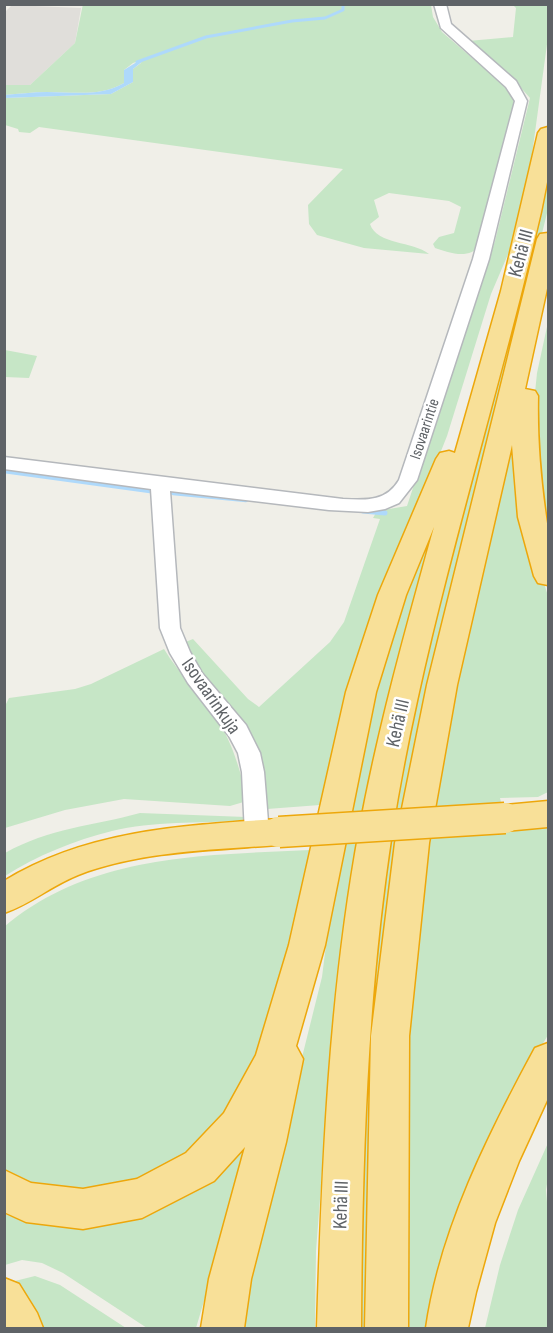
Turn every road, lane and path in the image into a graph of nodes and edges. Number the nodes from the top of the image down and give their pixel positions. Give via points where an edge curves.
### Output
1 (440, 4) edge
2 (549, 133) edge
3 (549, 239) edge
4 (521, 360) junction
5 (486, 384) junction
6 (4, 463) edge
7 (160, 486) junction
8 (549, 576) edge
9 (549, 814) edge
10 (256, 834) junction
11 (4, 899) edge
12 (4, 912) edge
13 (285, 1023) junction
14 (549, 1060) edge
15 (4, 1191) edge
16 (4, 1299) edge
17 (22, 1329) edge
18 (222, 1329) edge
19 (339, 1329) edge
20 (386, 1329) edge
21 (447, 1329) edge

1 - 7 street, Isovaarintie via 445,25 511,84 520,100 481,259 408,480 400,494 375,505
2 - 5 highway, Kehä III via 533,210
3 - 4 highway, Kehä III
4 - 8 highway via 528,384 524,440 531,517
4 - 20 highway, Kehä III via 441,685 412,843 390,1036
5 - 13 highway via 462,423 392,595 361,692 307,945
5 - 19 highway, Kehä III via 421,628 389,763 371,867 350,1041 340,1203
6 - 7 street, Isovaarintie
7 - 10 street, Isovaarinkuja via 170,628 195,678 238,731 249,753
9 - 10 highway, bridge
10 - 11 highway via 112,850 60,867
10 - 12 highway via 115,859 71,872 31,892
13 - 15 highway via 273,1060 238,1126 200,1167 141,1198 83,1209 26,1202
13 - 18 highway via 284,1064
14 - 21 highway via 488,1182 456,1282
16 - 17 highway

